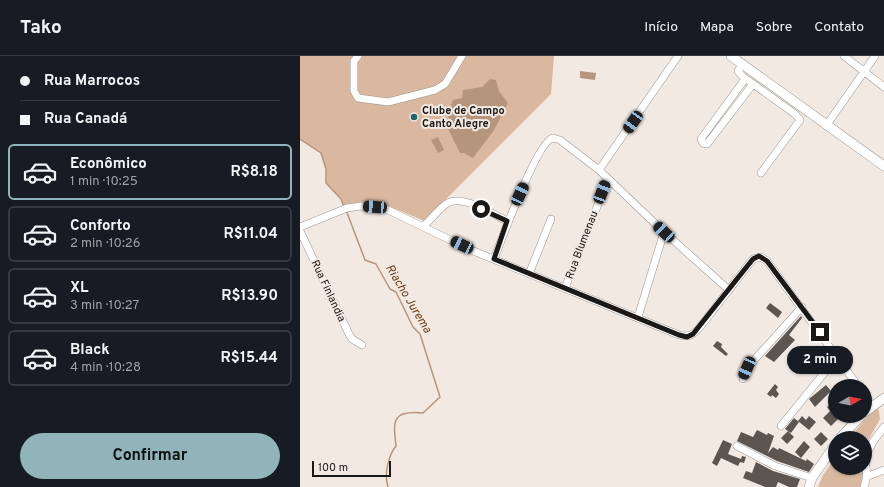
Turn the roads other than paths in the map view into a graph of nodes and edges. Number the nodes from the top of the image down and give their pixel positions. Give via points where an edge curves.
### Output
1 (358, 56) edge
2 (462, 56) edge
3 (678, 56) edge
4 (730, 56) edge
5 (844, 56) edge
6 (875, 56) edge
7 (864, 72) junction
8 (751, 80) junction
9 (884, 87) edge
10 (826, 126) junction
11 (884, 166) edge
12 (599, 170) junction
13 (761, 174) dead end
14 (608, 179) junction
15 (551, 219) dead end
16 (507, 221) junction
17 (424, 226) junction
18 (300, 227) edge
19 (300, 231) edge
20 (664, 232) junction
21 (494, 259) junction
22 (529, 274) junction
23 (565, 288) junction
24 (729, 290) junction
25 (802, 307) junction
26 (638, 317) junction
27 (362, 346) dead end
28 (838, 356) junction
29 (742, 379) dead end
30 (853, 379) edge
31 (884, 398) edge
32 (872, 406) edge
33 (854, 423) edge
34 (781, 426) dead end
35 (884, 427) edge
36 (847, 431) edge
37 (737, 446) dead end
38 (828, 454) edge
39 (884, 470) edge
40 (868, 476) junction
41 (812, 478) junction
42 (809, 487) edge
43 (864, 487) edge

1 - 2 street via 354,61 354,91 358,98 388,102 428,93 445,84
3 - 12 street
4 - 8 main road via 742,65
5 - 7 street
6 - 7 street
7 - 9 street
7 - 10 street
8 - 8 street via 701,140 703,143 707,144
8 - 10 main road
8 - 13 street via 794,114 800,122
10 - 11 main road
12 - 14 street
12 - 16 street via 560,140 550,138
14 - 20 street
14 - 23 street, Rua Blumenau
15 - 22 street
16 - 17 street via 468,202 457,200 446,204
16 - 21 street
17 - 18 street via 386,209 361,206 344,209
17 - 21 street
19 - 27 street, Rua Finlandia via 349,334
20 - 24 street
20 - 26 street
21 - 22 street
22 - 23 street
23 - 26 street
24 - 25 street via 753,259 761,257 767,261
24 - 26 street via 697,331 687,337
25 - 28 street
25 - 29 street via 747,368
28 - 30 street
28 - 34 street
31 - 32 main road
33 - 36 main road
35 - 40 street via 866,458
37 - 41 street via 775,466
38 - 41 main road
39 - 40 street
40 - 43 street
41 - 42 main road

